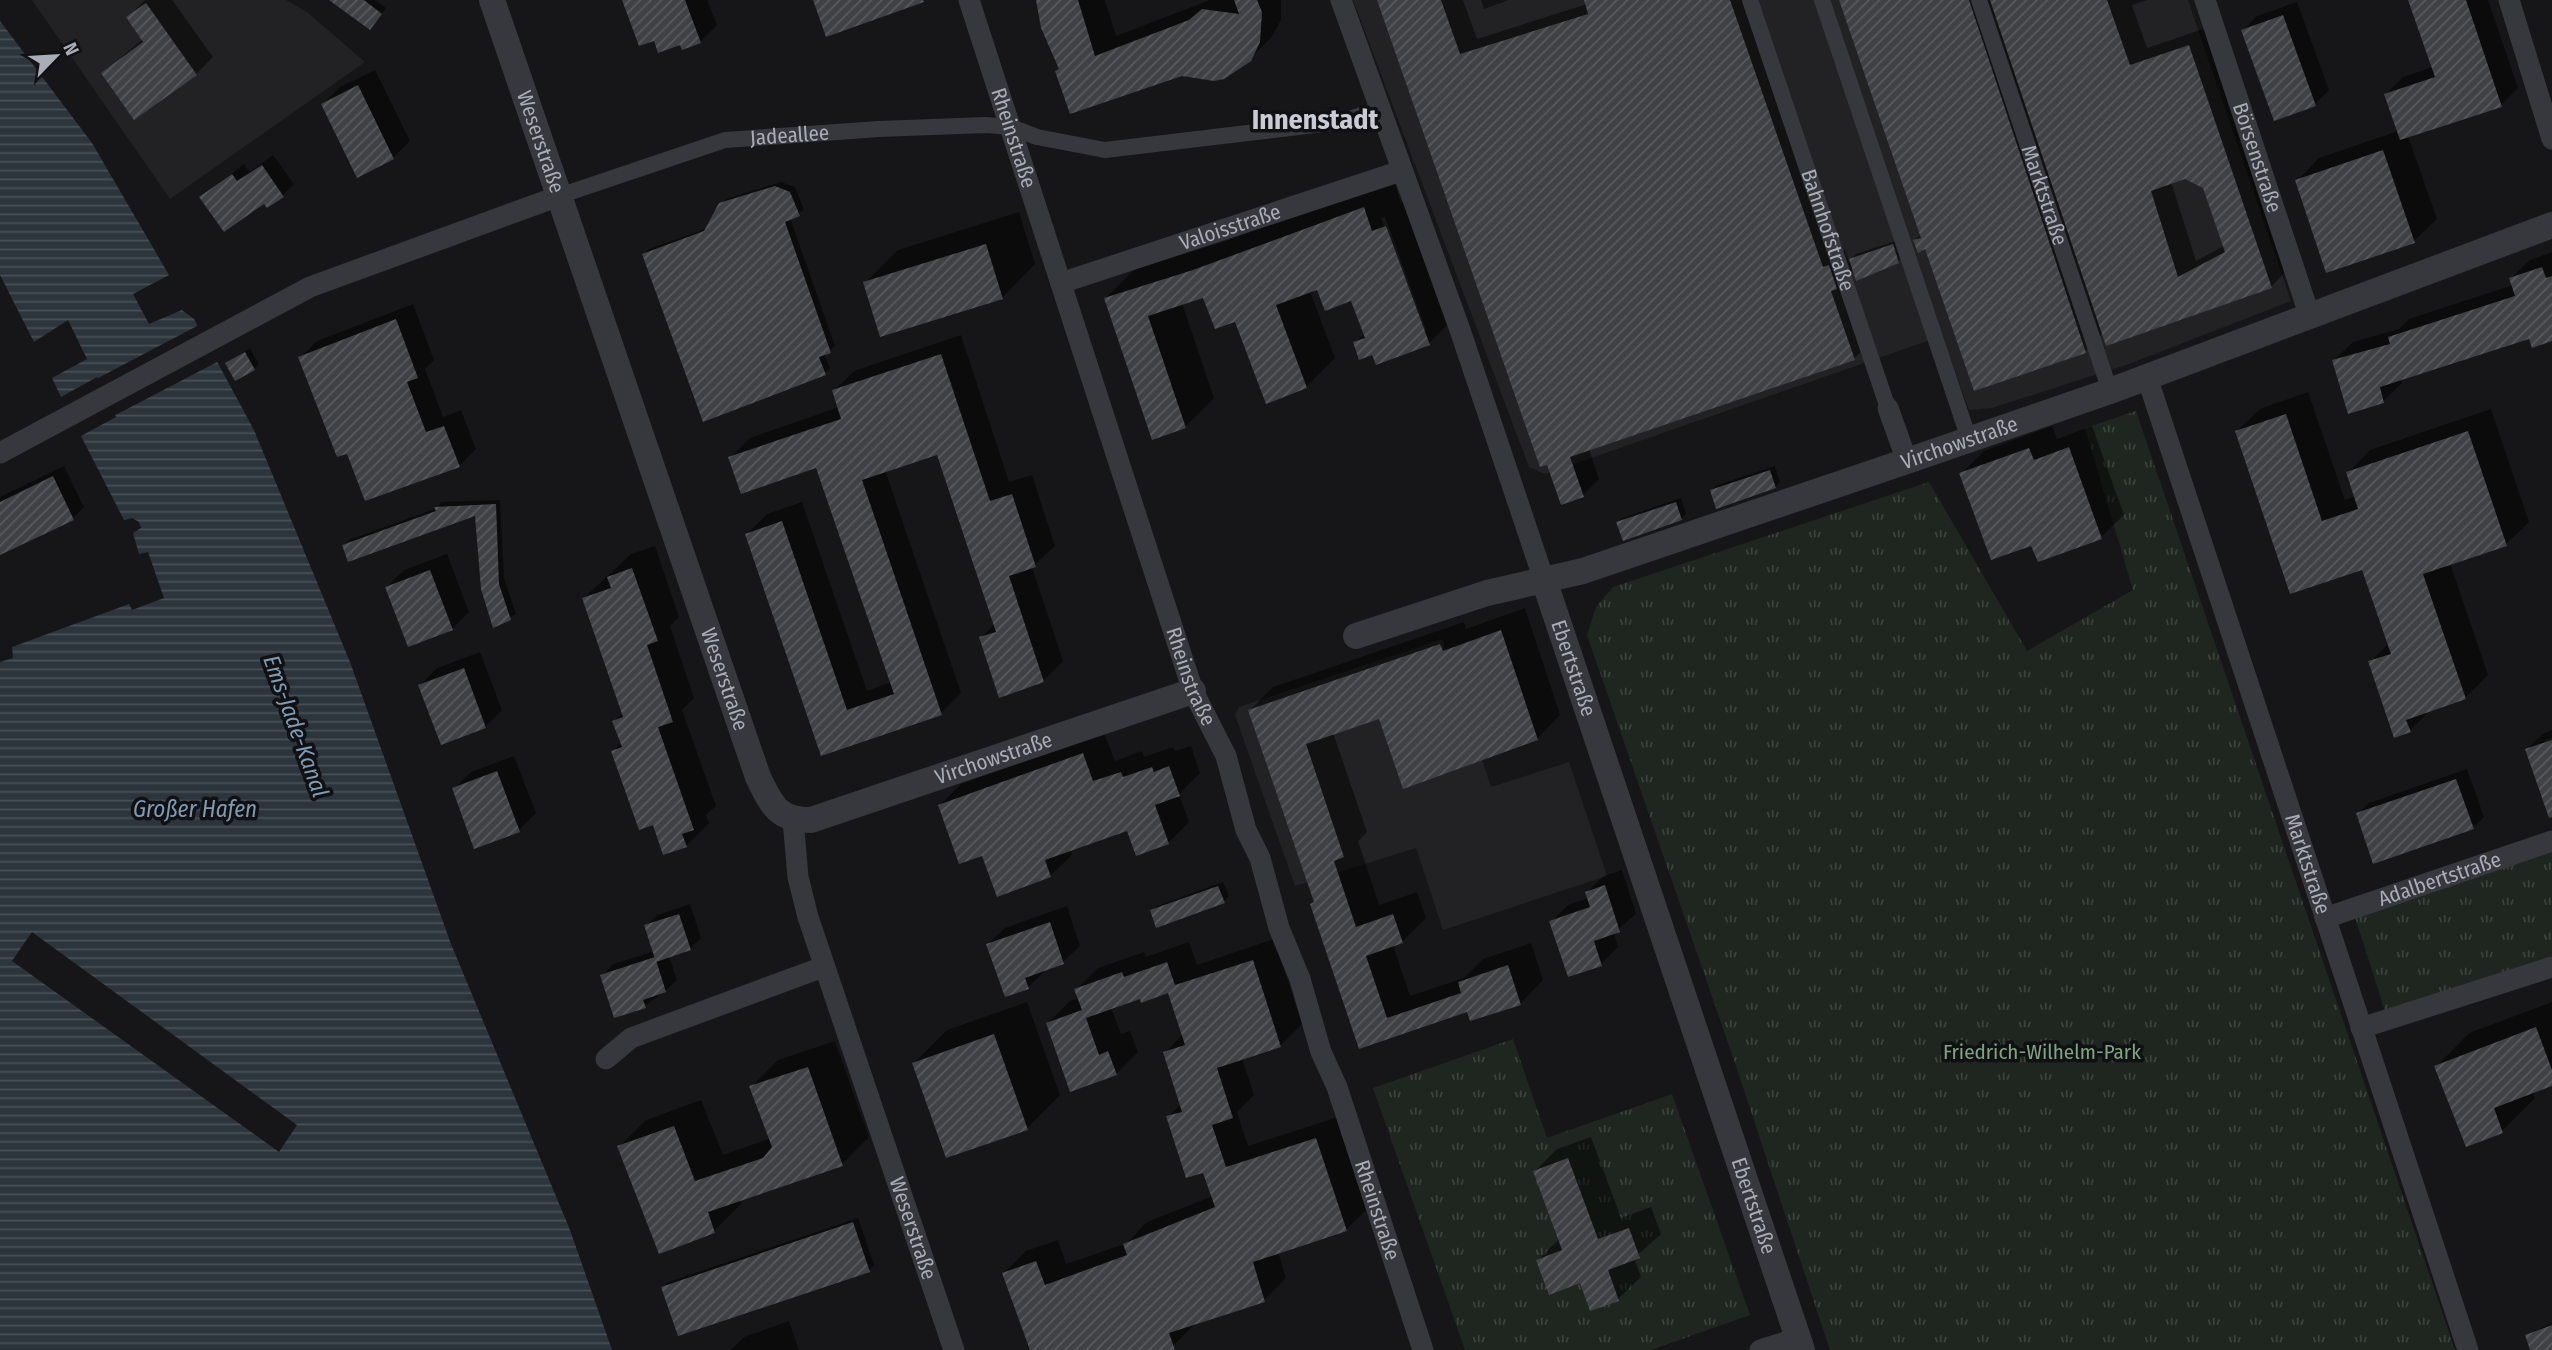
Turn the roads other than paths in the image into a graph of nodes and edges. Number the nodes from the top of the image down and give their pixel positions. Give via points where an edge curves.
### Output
1 (492, 0) edge
2 (969, 0) edge
3 (1341, 0) edge
4 (1751, 0) edge
5 (1822, 0) edge
6 (1979, 0) edge
7 (2205, 0) edge
8 (2509, 0) edge
9 (1379, 109) junction
10 (1011, 127) junction
11 (2550, 132) edge
12 (1401, 171) junction
13 (559, 196) junction
14 (2552, 225) edge
15 (1061, 283) junction
16 (2311, 317) junction
17 (2147, 377) junction
18 (2110, 391) junction
19 (1888, 408) joint
20 (1969, 439) junction
21 (0, 453) edge
22 (1907, 461) junction
23 (1544, 580) junction
24 (1356, 636) dead end
25 (1193, 691) junction
26 (793, 820) junction
27 (2552, 841) edge
28 (2325, 918) junction
29 (823, 967) junction
30 (2552, 967) edge
31 (2361, 1028) junction
32 (606, 1059) dead end
33 (1800, 1344) edge
34 (954, 1350) edge
35 (1423, 1350) edge
36 (1759, 1350) edge
37 (2468, 1350) edge

1 - 13 street, Weserstraße
2 - 10 street, Rheinstraße
3 - 9 street, Ebertstraße
4 - 19 street, Bahnhofstraße
5 - 20 street
6 - 18 street, Marktstraße
7 - 16 street, Börsenstraße
8 - 11 street
9 - 10 street, Jadeallee via 1340,122 1105,150 1037,137
9 - 12 street, Ebertstraße
10 - 13 street, Jadeallee via 941,126 725,140
10 - 15 street, Rheinstraße
12 - 15 street, Valoisstraße
12 - 23 street, Ebertstraße
13 - 21 street, Jadeallee via 310,287
13 - 26 street, Weserstraße via 758,777 779,812
14 - 16 street, Virchowstraße
15 - 25 street, Rheinstraße
16 - 17 street, Virchowstraße
17 - 18 street, Virchowstraße
17 - 28 street, Marktstraße
18 - 20 street, Virchowstraße
19 - 22 street, Bahnhofstraße
20 - 22 street, Virchowstraße
22 - 23 street, Virchowstraße via 1583,571
23 - 24 street, Virchowstraße via 1487,593
23 - 33 street, Ebertstraße via 1663,966
25 - 26 street, Virchowstraße via 811,820
25 - 35 street, Rheinstraße via 1226,756 1246,830 1260,858 1279,928 1337,1087
26 - 29 street, Weserstraße via 798,877
27 - 28 street, Adalbertstraße
28 - 31 street, Marktstraße
29 - 32 street via 631,1038
29 - 34 street, Weserstraße
30 - 31 street
31 - 37 street, Marktstraße
33 - 36 street, Ebertstraße

